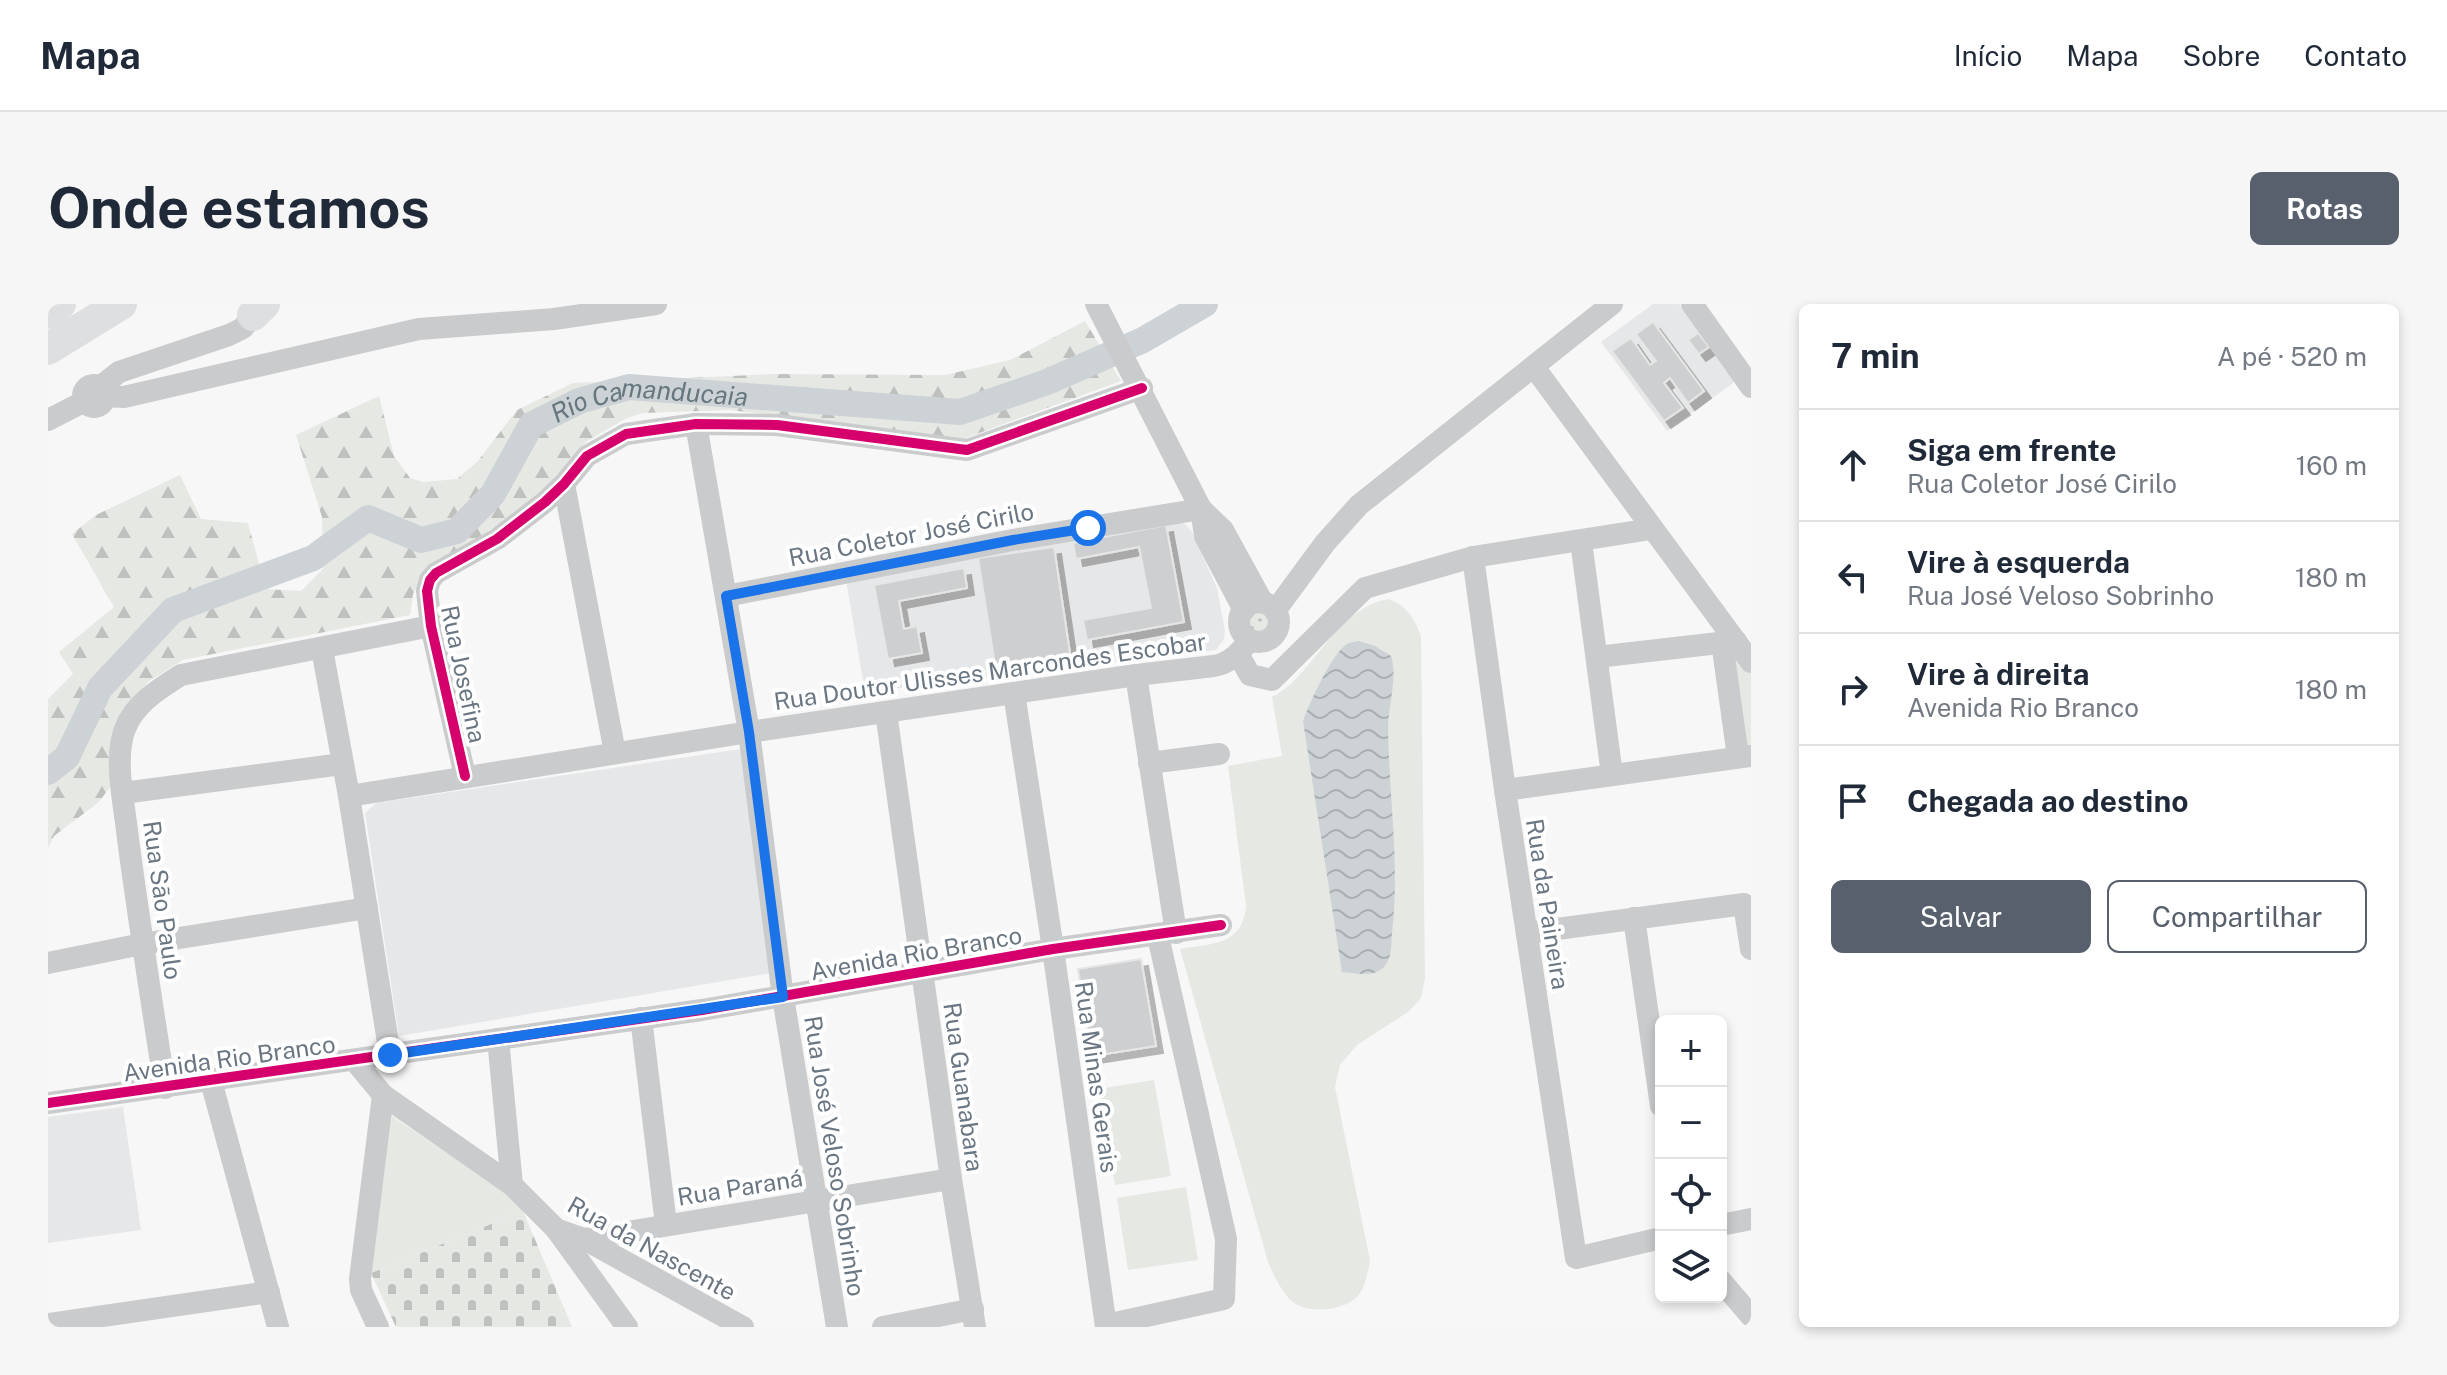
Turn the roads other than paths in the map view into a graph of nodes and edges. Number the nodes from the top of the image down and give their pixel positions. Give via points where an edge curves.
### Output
1 (60, 304) edge
2 (121, 304) edge
3 (656, 304) edge
4 (1096, 304) edge
5 (1612, 304) edge
6 (1692, 304) edge
7 (256, 308) edge
8 (48, 313) edge
9 (48, 349) edge
10 (1534, 367) junction
11 (1751, 387) edge
12 (1142, 388) junction
13 (97, 395) junction
14 (48, 420) edge
15 (696, 424) junction
16 (564, 484) junction
17 (1201, 509) junction
18 (1651, 529) junction
19 (1581, 541) junction
20 (1473, 557) junction
21 (726, 596) junction
22 (1261, 608) junction
23 (431, 626) junction
24 (1729, 642) junction
25 (1244, 647) junction
26 (322, 649) junction
27 (1597, 657) junction
28 (1751, 662) edge
29 (1136, 675) junction
30 (1014, 693) junction
31 (886, 712) junction
32 (749, 732) junction
33 (615, 753) junction
34 (1219, 754) dead end
35 (1744, 756) edge
36 (1149, 763) junction
37 (342, 764) junction
38 (1612, 775) junction
39 (465, 776) junction
40 (1505, 790) junction
41 (123, 793) junction
42 (349, 796) junction
43 (367, 908) junction
44 (1634, 918) junction
45 (1221, 925) dead end
46 (1527, 933) junction
47 (1167, 934) junction
48 (142, 944) junction
49 (1053, 949) junction
50 (1751, 949) edge
51 (48, 963) edge
52 (921, 971) junction
53 (783, 997) junction
54 (641, 1018) junction
55 (498, 1039) junction
56 (390, 1055) junction
57 (354, 1060) junction
58 (211, 1081) junction
59 (1658, 1087) edge
60 (165, 1088) junction
61 (383, 1095) junction
62 (48, 1103) edge
63 (951, 1179) junction
64 (512, 1185) junction
65 (817, 1201) junction
66 (1751, 1219) edge
67 (1727, 1224) edge
68 (666, 1225) junction
69 (556, 1229) junction
70 (584, 1239) junction
71 (1655, 1239) edge
72 (1727, 1288) edge
73 (269, 1292) junction
74 (1751, 1316) edge
75 (974, 1318) edge
76 (93, 1323) edge
77 (48, 1324) edge
78 (1106, 1326) edge
79 (278, 1327) edge
80 (378, 1327) edge
81 (627, 1327) edge
82 (743, 1327) edge
83 (837, 1327) edge
84 (883, 1327) edge

1 - 8 highway
2 - 9 highway
3 - 13 street via 554,319 419,329 124,397
4 - 12 street
5 - 10 street
6 - 11 street
7 - 13 street via 243,328 119,372
10 - 18 street
10 - 22 street via 1359,505
12 - 15 street via 967,450 777,425
12 - 17 street
13 - 14 street
15 - 16 street via 626,434 587,456
15 - 21 street, Rua José Veloso Sobrinho
16 - 23 street, Rua Josefina via 497,539 436,573 427,591
16 - 33 street
17 - 21 street, Rua Coletor José Cirilo
17 - 22 street via 1223,530
18 - 19 street
18 - 24 street
19 - 20 street
19 - 27 street
20 - 25 street via 1365,588 1272,680 1250,675
20 - 40 street, Rua da Paineira
21 - 32 street, Rua José Veloso Sobrinho
22 - 25 street via 1239,625
22 - 25 street, Rua Doutor Ulisses Marcondes Escobar via 1279,623 1274,635
23 - 26 street
23 - 39 street, Rua Josefina
24 - 27 street
24 - 28 street
24 - 35 street
25 - 29 street, Rua Doutor Ulisses Marcondes Escobar via 1224,664
26 - 37 street
26 - 41 street, Rua São Paulo via 181,675 155,691 129,719 120,744
27 - 38 street
29 - 30 street, Rua Doutor Ulisses Marcondes Escobar
29 - 36 street
30 - 31 street, Rua Doutor Ulisses Marcondes Escobar
30 - 49 street, Rua Minas Gerais
31 - 32 street, Rua Doutor Ulisses Marcondes Escobar
31 - 52 street, Rua Guanabara
32 - 33 street, Rua Doutor Ulisses Marcondes Escobar
32 - 53 street, Rua José Veloso Sobrinho
33 - 39 street, Rua Doutor Ulisses Marcondes Escobar
34 - 36 street
35 - 38 street
36 - 47 street
37 - 41 street
37 - 42 street
38 - 40 street
39 - 42 street, Rua Doutor Ulisses Marcondes Escobar
40 - 46 street, Rua da Paineira
41 - 48 street, Rua São Paulo
42 - 43 street
43 - 48 street
43 - 56 street
44 - 46 street
44 - 50 street via 1744,904
44 - 59 street
45 - 47 street, Avenida Rio Branco
46 - 71 street, Rua da Paineira via 1576,1258
47 - 49 street, Avenida Rio Branco
47 - 78 street via 1226,1239 1224,1299
48 - 51 street
48 - 60 street, Rua São Paulo
49 - 52 street, Avenida Rio Branco
49 - 78 street, Rua Minas Gerais
52 - 53 street, Avenida Rio Branco
52 - 63 street, Rua Guanabara
53 - 54 street, Avenida Rio Branco
53 - 65 street, Rua José Veloso Sobrinho
54 - 55 street, Avenida Rio Branco
54 - 68 street
55 - 56 street, Avenida Rio Branco
55 - 64 street
56 - 57 street, Avenida Rio Branco
57 - 58 street, Avenida Rio Branco
57 - 61 street, Rua da Nascente
58 - 60 street, Avenida Rio Branco
58 - 73 street
60 - 62 street, Avenida Rio Branco
61 - 64 street, Rua da Nascente
61 - 80 street via 360,1279
63 - 65 street, Rua Paraná
63 - 75 street, Rua Guanabara
64 - 69 street, Rua da Nascente
65 - 68 street, Rua Paraná
65 - 83 street, Rua José Veloso Sobrinho
66 - 67 street
68 - 70 street, Rua Paraná
69 - 70 street, Rua da Nascente
69 - 81 street
70 - 82 street, Rua da Nascente
72 - 74 street
73 - 76 street
73 - 79 street
75 - 84 street
76 - 77 street

